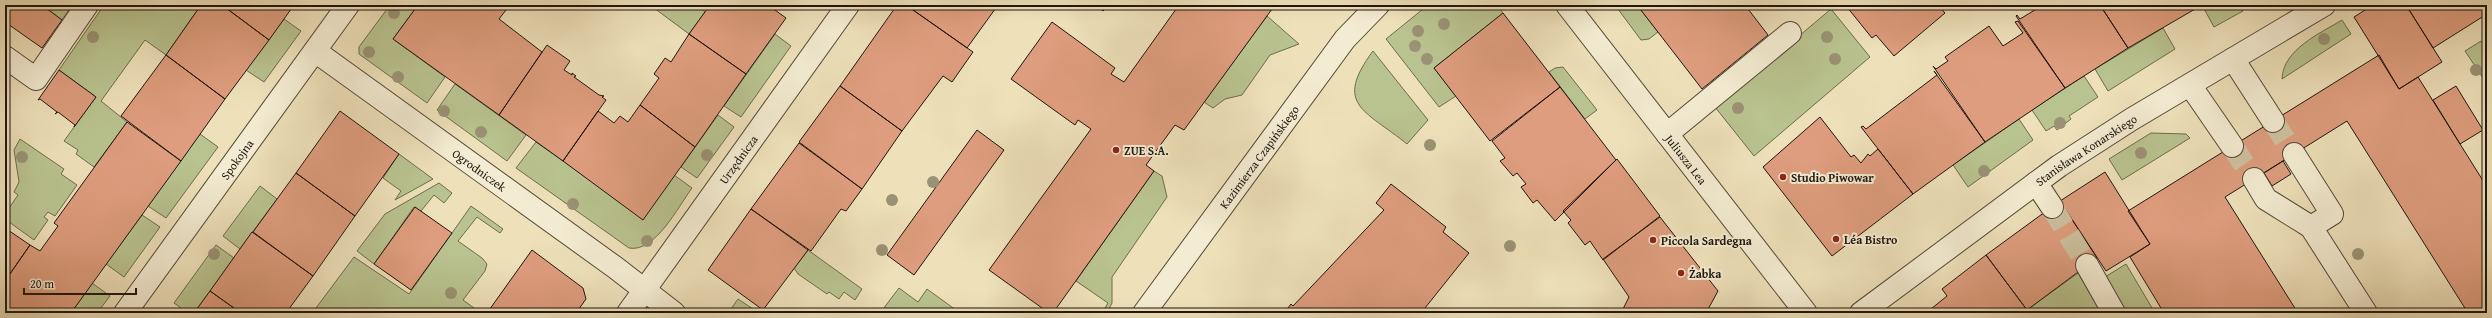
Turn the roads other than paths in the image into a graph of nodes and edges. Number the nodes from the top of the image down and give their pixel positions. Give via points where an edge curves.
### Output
1 (87, 5) edge
2 (348, 5) edge
3 (848, 5) edge
4 (1378, 5) edge
5 (1567, 5) edge
6 (2324, 5) edge
7 (1790, 33) dead end
8 (315, 51) junction
9 (5, 57) edge
10 (2233, 59) junction
11 (2190, 85) junction
12 (2273, 121) tunnel mouth
13 (1666, 134) junction
14 (2232, 146) tunnel mouth
15 (2294, 154) tunnel mouth
16 (2254, 179) tunnel mouth
17 (2036, 183) junction
18 (2052, 207) tunnel mouth
19 (2311, 227) junction
20 (2087, 265) tunnel mouth
21 (644, 290) junction
22 (126, 313) edge
23 (628, 313) edge
24 (674, 313) edge
25 (1144, 313) edge
26 (1806, 313) edge
27 (1861, 313) edge
28 (2114, 313) edge
29 (2366, 313) edge

1 - 9 street via 36,79
2 - 8 street, Spokojna
3 - 21 street, Urzędnicza
4 - 25 street, Kazimierza Czapińskiego via 1345,39
5 - 13 street, Juliusza Lea
6 - 10 street, Stanisława Konarskiego
7 - 13 street
8 - 21 street, Ogrodniczek
8 - 22 street, Spokojna
10 - 11 street, Stanisława Konarskiego
10 - 12 street
11 - 14 street
11 - 17 street, Stanisława Konarskiego via 2132,119
13 - 26 street, Juliusza Lea
15 - 19 street via 2332,214
16 - 19 street via 2266,199
17 - 18 street
17 - 27 street, Stanisława Konarskiego
19 - 29 street
20 - 28 street
21 - 23 street, Urzędnicza
21 - 24 street, Ogrodniczek

